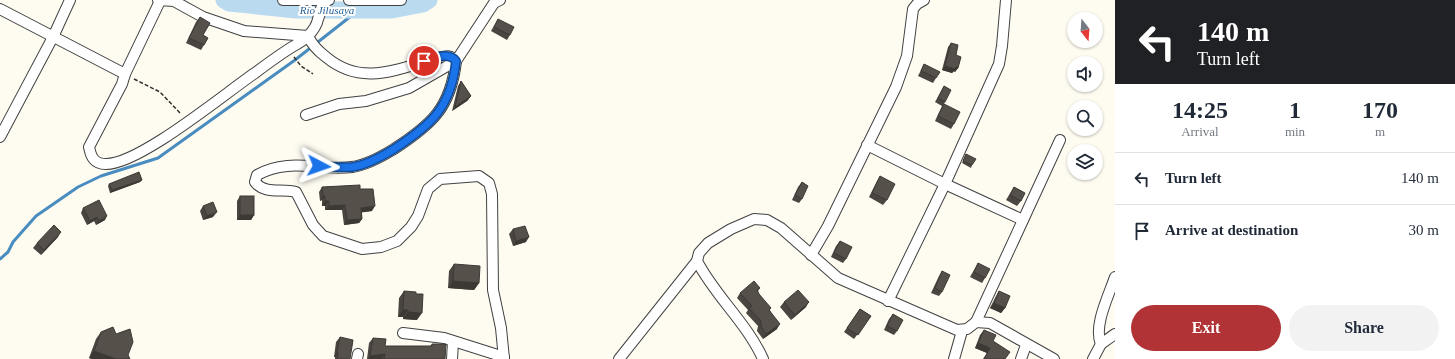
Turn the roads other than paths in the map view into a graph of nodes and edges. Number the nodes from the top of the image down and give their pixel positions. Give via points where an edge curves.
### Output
1 (70, 0) edge
2 (283, 0) edge
3 (349, 0) edge
4 (365, 0) edge
5 (401, 0) edge
6 (500, 0) edge
7 (1006, 0) edge
8 (159, 1) edge
9 (917, 1) edge
10 (324, 6) edge
11 (0, 9) edge
12 (54, 37) junction
13 (312, 43) junction
14 (456, 61) junction
15 (125, 74) junction
16 (306, 115) dead end
17 (0, 137) edge
18 (1060, 140) dead end
19 (867, 145) junction
20 (945, 184) junction
21 (1023, 220) junction
22 (811, 255) junction
23 (697, 261) junction
24 (1115, 277) edge
25 (888, 301) junction
26 (976, 322) junction
27 (962, 331) junction
28 (403, 333) dead end
29 (1115, 334) edge
30 (453, 342) junction
31 (1101, 344) junction
32 (1026, 345) junction
33 (504, 358) edge
34 (452, 359) edge
35 (619, 359) edge
36 (763, 359) edge
37 (954, 359) edge
38 (1021, 359) edge
39 (1054, 359) edge
40 (1093, 359) edge

1 - 12 street
2 - 10 street
3 - 4 street
4 - 5 street
6 - 14 street via 494,3
7 - 20 street via 999,64
8 - 13 street via 174,1 203,17 244,30
8 - 15 street
9 - 19 street via 913,9 905,62 896,87
10 - 13 street
11 - 12 street
12 - 15 street
12 - 17 street
13 - 14 street via 344,69 358,74 376,74 447,56 453,57
13 - 15 street via 229,90 189,121 142,150 120,161 107,164 94,160 89,147
14 - 16 street via 409,88 366,101 339,104
14 - 33 street via 445,102 438,115 426,127 390,151 369,163 353,167 300,164 284,166 257,175 255,182 266,190 296,192 313,225 323,236 362,249 381,247 397,241 418,216 428,189 440,179 479,176 489,184 492,194 493,290
18 - 21 street
19 - 20 street
19 - 22 street
20 - 21 street
20 - 25 street
21 - 26 street
22 - 23 street via 781,228 767,220 754,219 708,243 699,253
22 - 25 street via 838,278
23 - 35 street
23 - 36 street
24 - 31 street via 1099,326 1097,336
25 - 27 street
26 - 27 street
26 - 32 street via 990,323
27 - 37 street
28 - 30 street via 444,338
29 - 31 street
30 - 33 street
30 - 34 street
31 - 40 street
32 - 38 street
32 - 39 street

